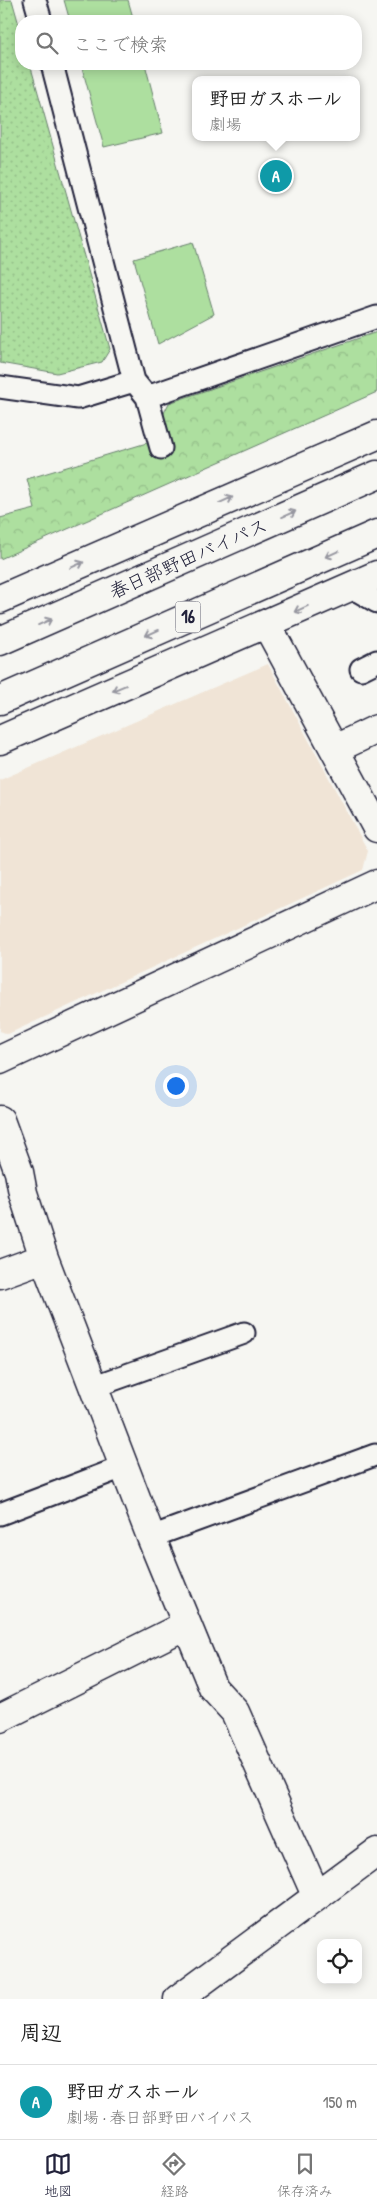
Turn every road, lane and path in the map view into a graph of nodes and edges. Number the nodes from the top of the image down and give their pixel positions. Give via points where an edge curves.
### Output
1 (35, 0) edge
2 (39, 15) edge
3 (54, 70) edge
4 (377, 317) edge
5 (0, 387) edge
6 (140, 389) junction
7 (377, 435) edge
8 (161, 448) dead end
9 (377, 475) edge
10 (377, 534) edge
11 (377, 575) edge
12 (351, 587) junction
13 (0, 599) edge
14 (377, 602) edge
15 (267, 624) junction
16 (0, 641) edge
17 (0, 700) edge
18 (377, 730) edge
19 (0, 740) edge
20 (335, 749) junction
21 (377, 828) edge
22 (377, 884) edge
23 (0, 1060) edge
24 (0, 1120) edge
25 (44, 1258) junction
26 (0, 1274) edge
27 (244, 1333) dead end
28 (93, 1387) junction
29 (375, 1455) dead end
30 (123, 1467) junction
31 (0, 1514) edge
32 (150, 1536) junction
33 (186, 1625) junction
34 (0, 1718) edge
35 (377, 1852) edge
36 (316, 1895) junction
37 (178, 1999) edge

1 - 2 lane
3 - 6 lane
4 - 6 lane
5 - 6 lane via 78,398
6 - 8 lane
13 -> 7 main road
16 -> 9 main road, 春日部野田バイパス
10 -> 17 main road, 16
11 - 12 main road, 16
12 - 14 lane
12 -> 15 main road, 16
15 -> 19 main road, 16
15 - 20 main road
18 - 20 main road
20 - 21 main road
22 - 23 main road
24 - 25 main road
25 - 26 main road
25 - 28 main road
27 - 28 lane
28 - 30 main road
29 - 32 lane
30 - 31 lane
30 - 32 main road
32 - 33 main road
33 - 34 main road
33 - 36 main road via 213,1688 235,1712
35 - 36 main road
36 - 37 main road

